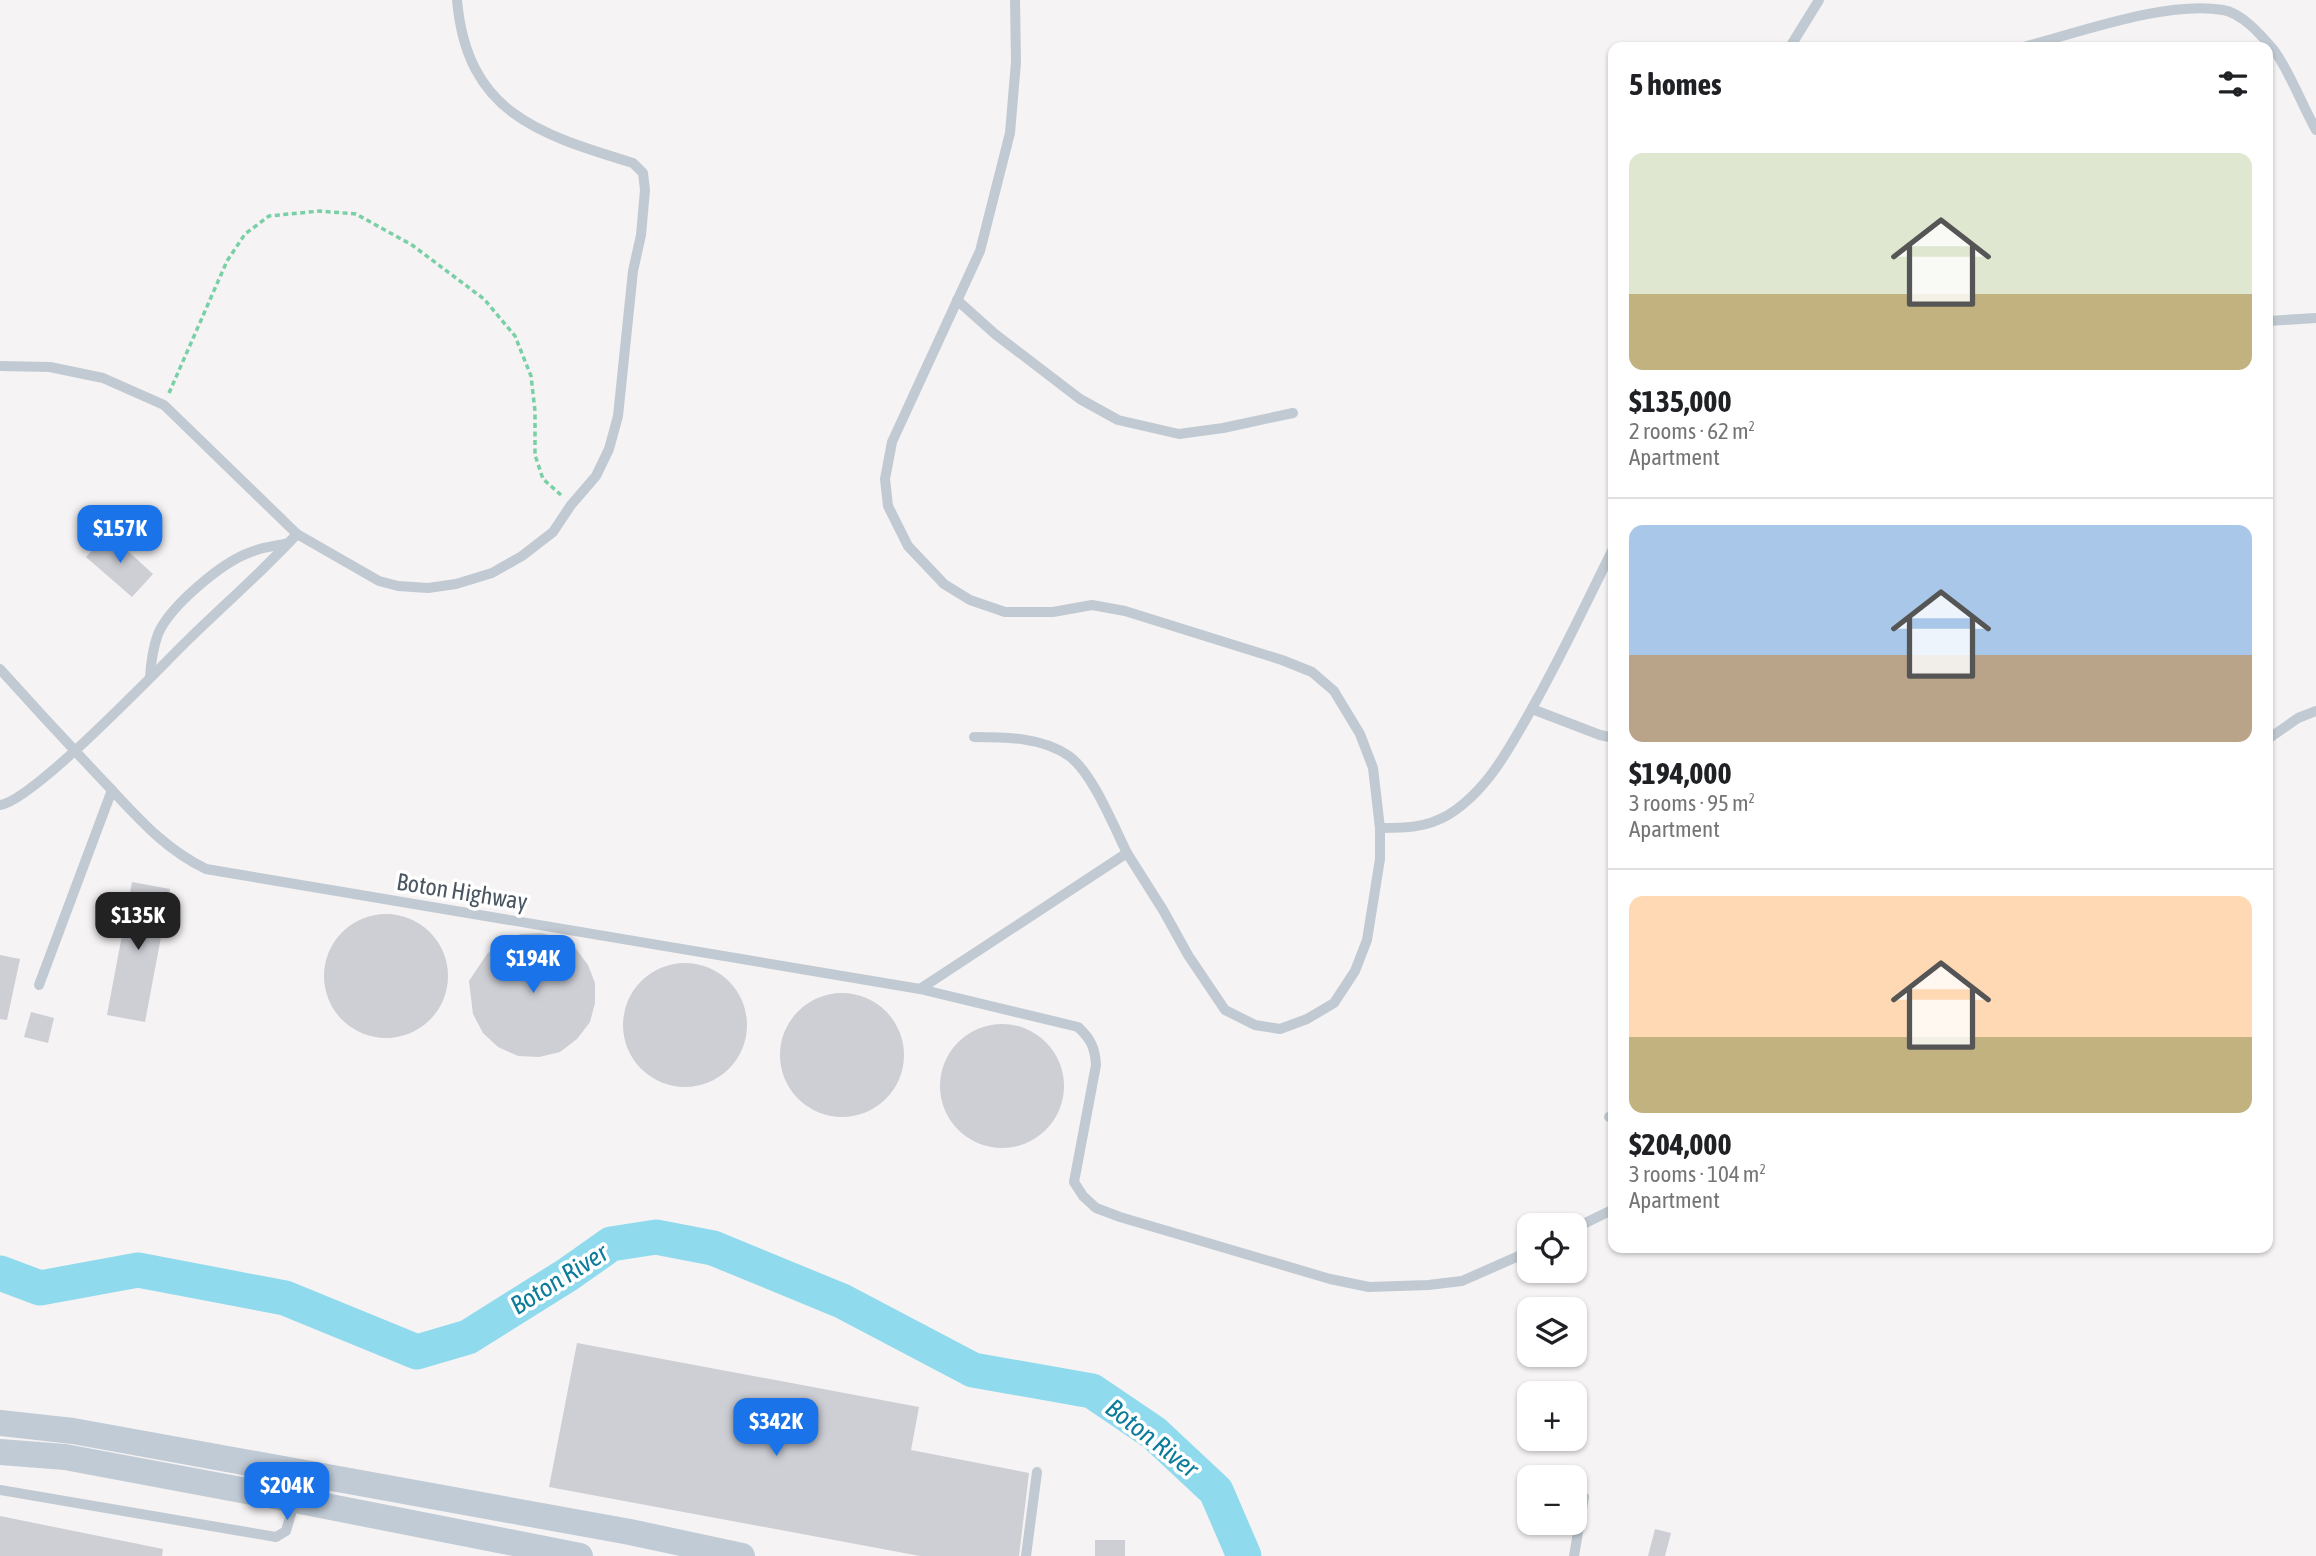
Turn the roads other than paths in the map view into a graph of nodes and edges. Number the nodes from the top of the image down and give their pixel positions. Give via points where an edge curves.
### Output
1 (457, 0) edge
2 (1015, 0) edge
3 (1819, 0) edge
4 (1793, 42) edge
5 (2042, 42) edge
6 (2266, 42) edge
7 (2273, 49) edge
8 (2316, 130) edge
9 (957, 300) junction
10 (2316, 318) edge
11 (2273, 321) edge
12 (0, 366) edge
13 (1293, 413) dead end
14 (297, 534) junction
15 (288, 542) junction
16 (1608, 559) edge
17 (0, 669) edge
18 (150, 677) junction
19 (1532, 709) junction
20 (2316, 711) edge
21 (2273, 736) edge
22 (974, 737) dead end
23 (1608, 737) edge
24 (74, 751) junction
25 (112, 790) junction
26 (0, 805) edge
27 (1380, 828) junction
28 (1127, 853) junction
29 (39, 985) dead end
30 (920, 989) junction
31 (1608, 1212) edge
32 (1587, 1222) edge
33 (1517, 1257) edge
34 (0, 1423) edge
35 (0, 1451) edge
36 (1037, 1472) dead end
37 (0, 1490) edge
38 (295, 1500) junction
39 (1578, 1535) edge
40 (580, 1556) edge
41 (742, 1556) edge
42 (1026, 1556) edge
43 (1574, 1556) edge

1 - 14 lane via 478,78 493,97 542,132 633,163 643,173 644,202 618,416 609,449 596,476 553,532 492,573 456,584 428,589 379,581
2 - 9 lane via 1010,133 980,251
3 - 4 lane
5 - 6 lane via 2158,12 2194,9 2225,10 2248,23
7 - 8 lane
9 - 13 lane via 1080,399 1118,420 1179,434
9 - 27 lane via 892,442 885,479 888,506 908,546 944,584 970,600 1005,612 1053,612 1092,605 1125,611 1311,672 1334,691 1360,734 1373,768
10 - 11 lane
12 - 14 lane via 50,367 103,378 164,405
14 - 15 lane
15 - 18 lane
15 - 18 lane via 250,552 187,596 159,632
16 - 19 lane
17 - 24 lane, Boton Highway
18 - 24 lane
19 - 23 lane
19 - 27 lane via 1507,753 1470,798 1419,827
20 - 21 lane
22 - 28 lane via 1011,737 1070,756 1090,780
24 - 25 lane, Boton Highway
24 - 26 lane via 23,794
25 - 29 lane
25 - 30 lane, Boton Highway via 180,856 206,869
27 - 28 lane via 1380,859 1367,940 1355,971 1334,1003 1307,1020 1280,1029 1255,1025 1225,1010
28 - 30 lane
30 - 33 lane, Boton Highway via 1078,1027 1087,1035 1095,1049 1096,1065 1074,1182 1096,1208 1369,1287 1462,1281
31 - 32 lane
34 - 41 street via 73,1431
35 - 38 street via 65,1457
36 - 42 lane
37 - 38 lane via 276,1537 286,1531
38 - 40 street
39 - 43 lane

